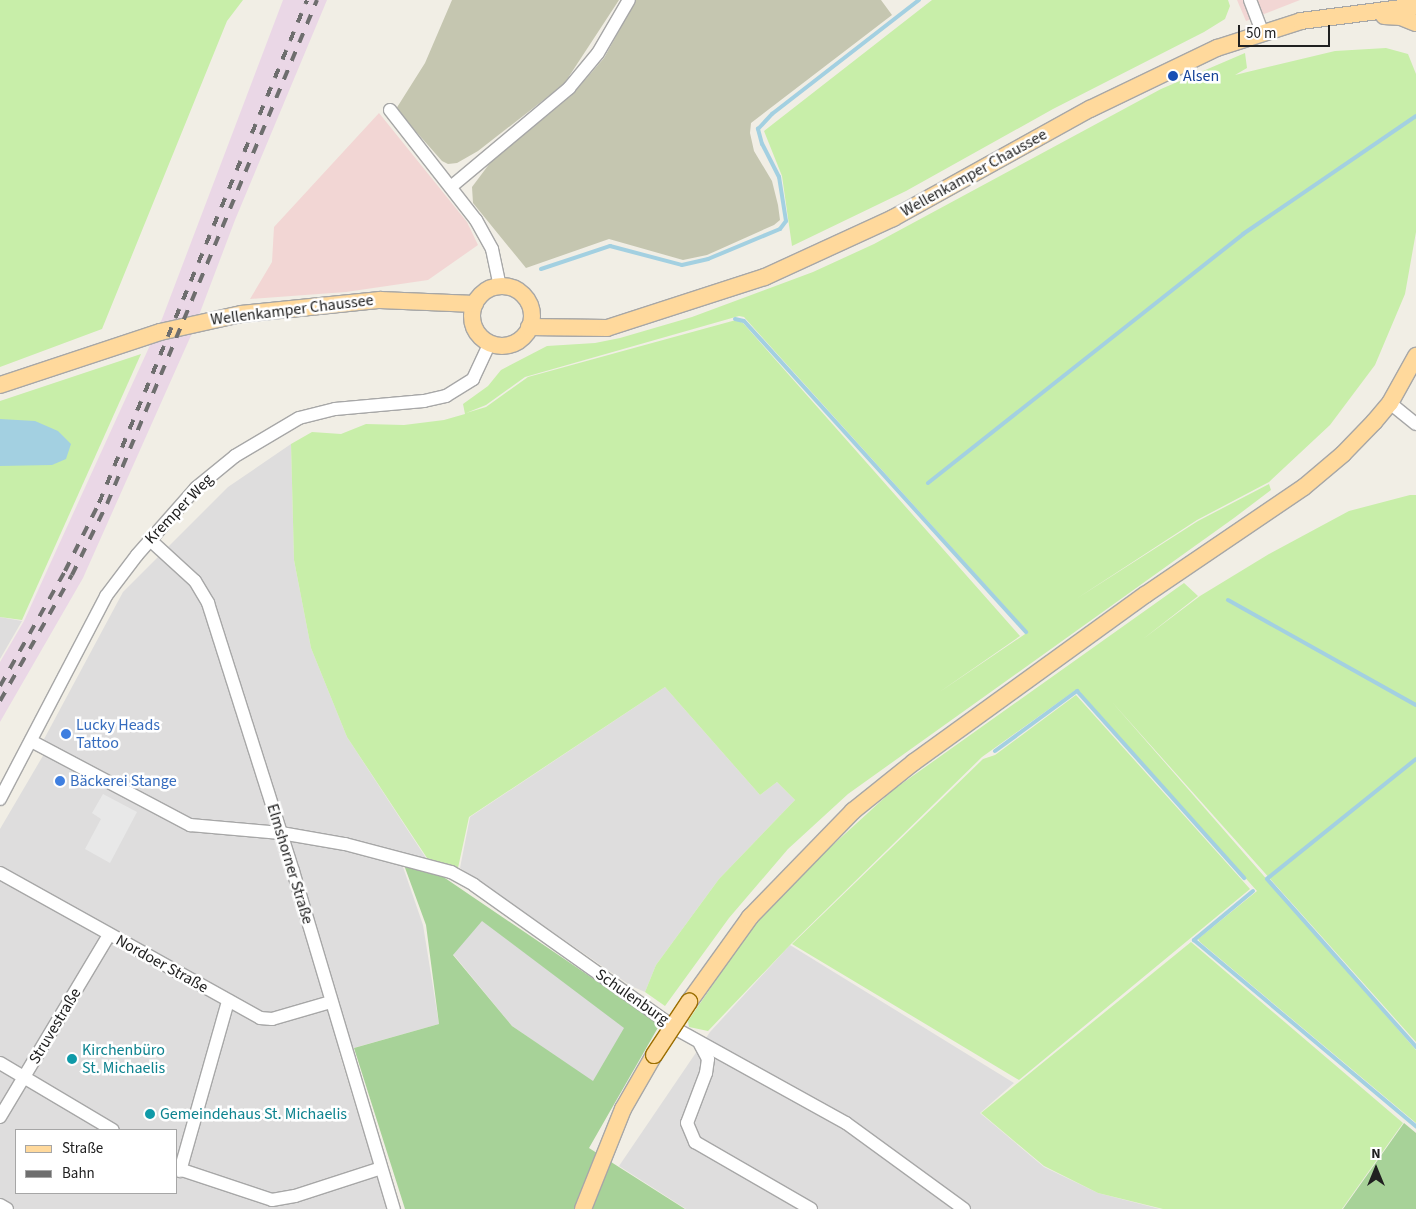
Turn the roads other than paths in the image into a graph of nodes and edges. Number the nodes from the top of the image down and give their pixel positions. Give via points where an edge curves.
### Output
1 (629, 0) edge
2 (1250, 0) edge
3 (1370, 0) edge
4 (1416, 6) edge
5 (1337, 15) junction
6 (1416, 23) edge
7 (1262, 31) junction
8 (390, 110) dead end
9 (452, 186) junction
10 (500, 286) junction
11 (475, 304) junction
12 (529, 327) junction
13 (490, 343) junction
14 (1416, 356) edge
15 (0, 385) edge
16 (1390, 403) junction
17 (1416, 424) edge
18 (149, 540) junction
19 (33, 742) junction
20 (0, 799) edge
21 (281, 832) junction
22 (0, 873) edge
23 (109, 935) junction
24 (228, 1001) junction
25 (331, 1002) junction
26 (700, 1044) junction
27 (0, 1063) edge
28 (24, 1077) junction
29 (0, 1117) edge
30 (110, 1129) edge
31 (381, 1168) junction
32 (178, 1170) edge
33 (0, 1205) edge
34 (7, 1209) edge
35 (394, 1209) edge
36 (583, 1209) edge
37 (811, 1209) edge
38 (964, 1209) edge

1 - 9 street via 598,53 569,88
2 - 7 street
3 - 5 main road
4 - 5 main road, Wellenkamper Chaussee
5 - 6 main road via 1401,17
5 - 7 main road, Wellenkamper Chaussee
7 - 12 main road, Wellenkamper Chaussee via 1150,78 893,218 765,277 607,328
8 - 9 street
9 - 10 street via 488,240
10 - 11 main road via 485,292
10 - 12 main road via 524,296 531,311
11 - 13 main road via 474,326 479,335
11 - 15 main road, Wellenkamper Chaussee via 380,300 241,314 160,332
12 - 13 main road via 512,344
13 - 18 street, Kremper Weg via 473,379 446,396 424,401 335,408 281,427 207,478
14 - 16 main road
16 - 17 street
16 - 36 main road, bridge via 1343,454 1304,487 1145,595 853,810 750,917 689,1002 623,1108
18 - 19 street, Kremper Weg via 98,610
18 - 21 street, Elmshorner Straße via 195,581 208,603
19 - 20 street, Kremper Weg
19 - 21 street, Schulenburg via 190,825
21 - 25 street, Elmshorner Straße
21 - 26 street, Schulenburg via 399,856 456,875
22 - 23 street, Nordoer Straße
23 - 24 street, Nordoer Straße
23 - 28 street, Struvestraße
24 - 25 street, Nordoer Straße via 265,1019
24 - 32 street
25 - 31 street, Elmshorner Straße
26 - 37 street via 708,1059 688,1123 695,1142
26 - 38 street, Schulenburg via 846,1123
27 - 28 street
28 - 29 street, Struvestraße
28 - 30 street
31 - 32 street via 281,1199 260,1197
31 - 35 street, Elmshorner Straße
33 - 34 street

